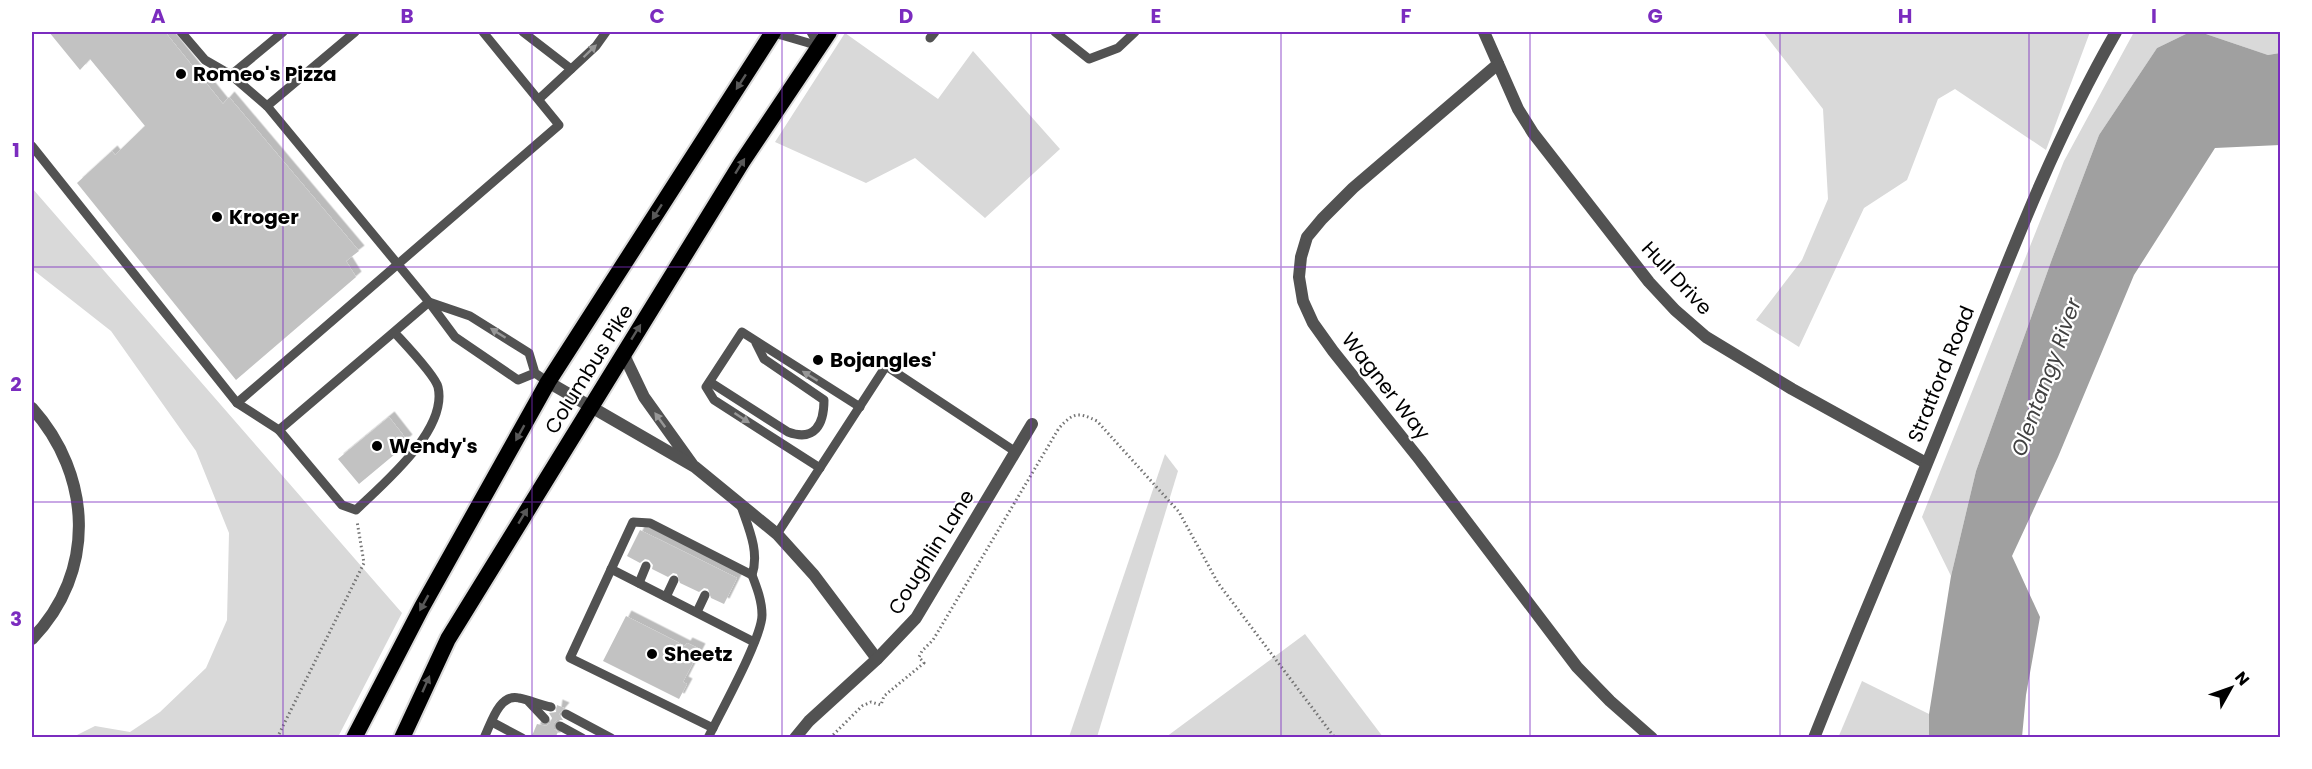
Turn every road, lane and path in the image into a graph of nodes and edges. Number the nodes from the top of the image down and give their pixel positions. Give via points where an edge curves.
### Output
1 (181, 32) edge
2 (283, 32) edge
3 (355, 32) edge
4 (483, 32) edge
5 (523, 32) edge
6 (606, 32) edge
7 (772, 32) edge
8 (829, 32) edge
9 (1055, 32) edge
10 (1135, 32) edge
11 (1484, 32) edge
12 (2116, 32) edge
13 (815, 39) edge
14 (1498, 64) junction
15 (571, 69) junction
16 (231, 75) junction
17 (539, 99) junction
18 (267, 106) junction
19 (32, 146) edge
20 (398, 264) junction
21 (429, 302) junction
22 (394, 332) junction
23 (755, 341) junction
24 (623, 353) junction
25 (542, 378) junction
26 (710, 382) junction
27 (237, 403) junction
28 (590, 407) junction
29 (860, 407) junction
30 (32, 408) edge
31 (1032, 424) dead end
32 (279, 430) junction
33 (1016, 452) junction
34 (1926, 463) junction
35 (695, 467) junction
36 (820, 468) junction
37 (740, 503) junction
38 (356, 510) junction
39 (663, 530) junction
40 (777, 534) junction
41 (658, 539) dead end
42 (646, 566) dead end
43 (612, 569) junction
44 (752, 575) junction
45 (674, 580) dead end
46 (639, 583) junction
47 (705, 595) dead end
48 (666, 597) junction
49 (697, 612) junction
50 (32, 639) edge
51 (754, 642) junction
52 (877, 659) junction
53 (529, 702) junction
54 (551, 707) dead end
55 (566, 714) dead end
56 (545, 719) dead end
57 (492, 723) junction
58 (560, 726) dead end
59 (710, 733) edge
60 (277, 738) edge
61 (354, 738) edge
62 (402, 738) edge
63 (484, 738) edge
64 (522, 738) edge
65 (582, 738) edge
66 (611, 738) edge
67 (795, 738) edge
68 (830, 738) edge
69 (1335, 738) edge
70 (1652, 738) edge
71 (1814, 738) edge

1 - 16 lane via 205,60
2 - 16 lane
3 - 18 lane
4 - 17 lane
5 - 15 lane
15 -> 6 lane
7 - 13 lane
7 -> 25 highway, Columbus Pike
8 - 13 highway, Columbus Pike
9 - 10 lane via 1089,59 1119,48
11 - 14 street, Hull Drive
12 - 34 street, Stratford Road via 2059,146
24 -> 13 highway, Columbus Pike
14 - 34 street, Hull Drive via 1533,133 1675,310 1726,350
14 - 70 street, Wagner Way via 1353,188 1307,237 1299,277 1303,301 1333,351 1577,667
15 - 17 lane
16 - 18 lane
17 - 20 lane via 559,125
18 - 20 lane
19 - 27 lane
20 - 21 lane
20 - 27 lane
21 - 22 lane
25 -> 21 lane via 529,353 470,316
21 - 25 lane via 454,337 518,380
22 - 32 lane
22 - 38 lane via 438,385 439,409 413,454
23 - 26 lane via 742,332
23 - 26 lane via 764,359 824,400 824,416 814,432 800,436 788,432
29 -> 23 lane
24 - 28 highway, Columbus Pike
35 -> 24 street via 644,397
25 - 28 street
25 -> 61 highway, Columbus Pike
26 -> 36 lane via 706,387 714,400
27 - 32 lane
28 - 35 street
62 -> 28 highway, Columbus Pike via 448,639
29 - 33 lane via 886,366
29 - 36 lane
30 - 50 street via 68,463 79,522 68,584 53,613
31 - 33 street, Coughlin Lane
32 - 38 lane via 342,505
33 - 52 street, Coughlin Lane via 916,618
34 - 71 street, Stratford Road
35 - 37 street
36 - 40 lane
37 - 40 street
37 - 44 lane via 755,548
38 - 60 path via 364,563
39 - 41 lane
39 - 43 lane via 650,523 633,522
39 - 44 lane via 689,549
40 - 52 street via 814,574
42 - 46 lane
43 - 46 lane
43 - 59 lane via 570,658
44 - 51 lane via 762,617
45 - 48 lane
46 - 48 lane
47 - 49 lane
48 - 49 lane
49 - 51 lane
51 - 59 lane
52 - 67 street, Coughlin Lane
53 - 54 lane
53 - 56 lane
53 - 57 lane via 509,698 502,702
55 - 66 lane
57 - 63 lane
57 - 64 lane
58 - 65 lane
68 - 69 path via 862,706 871,702 881,705 884,696 924,663 919,657 922,651 933,640 1059,428 1070,416 1082,414 1097,421 1179,512 1218,583

